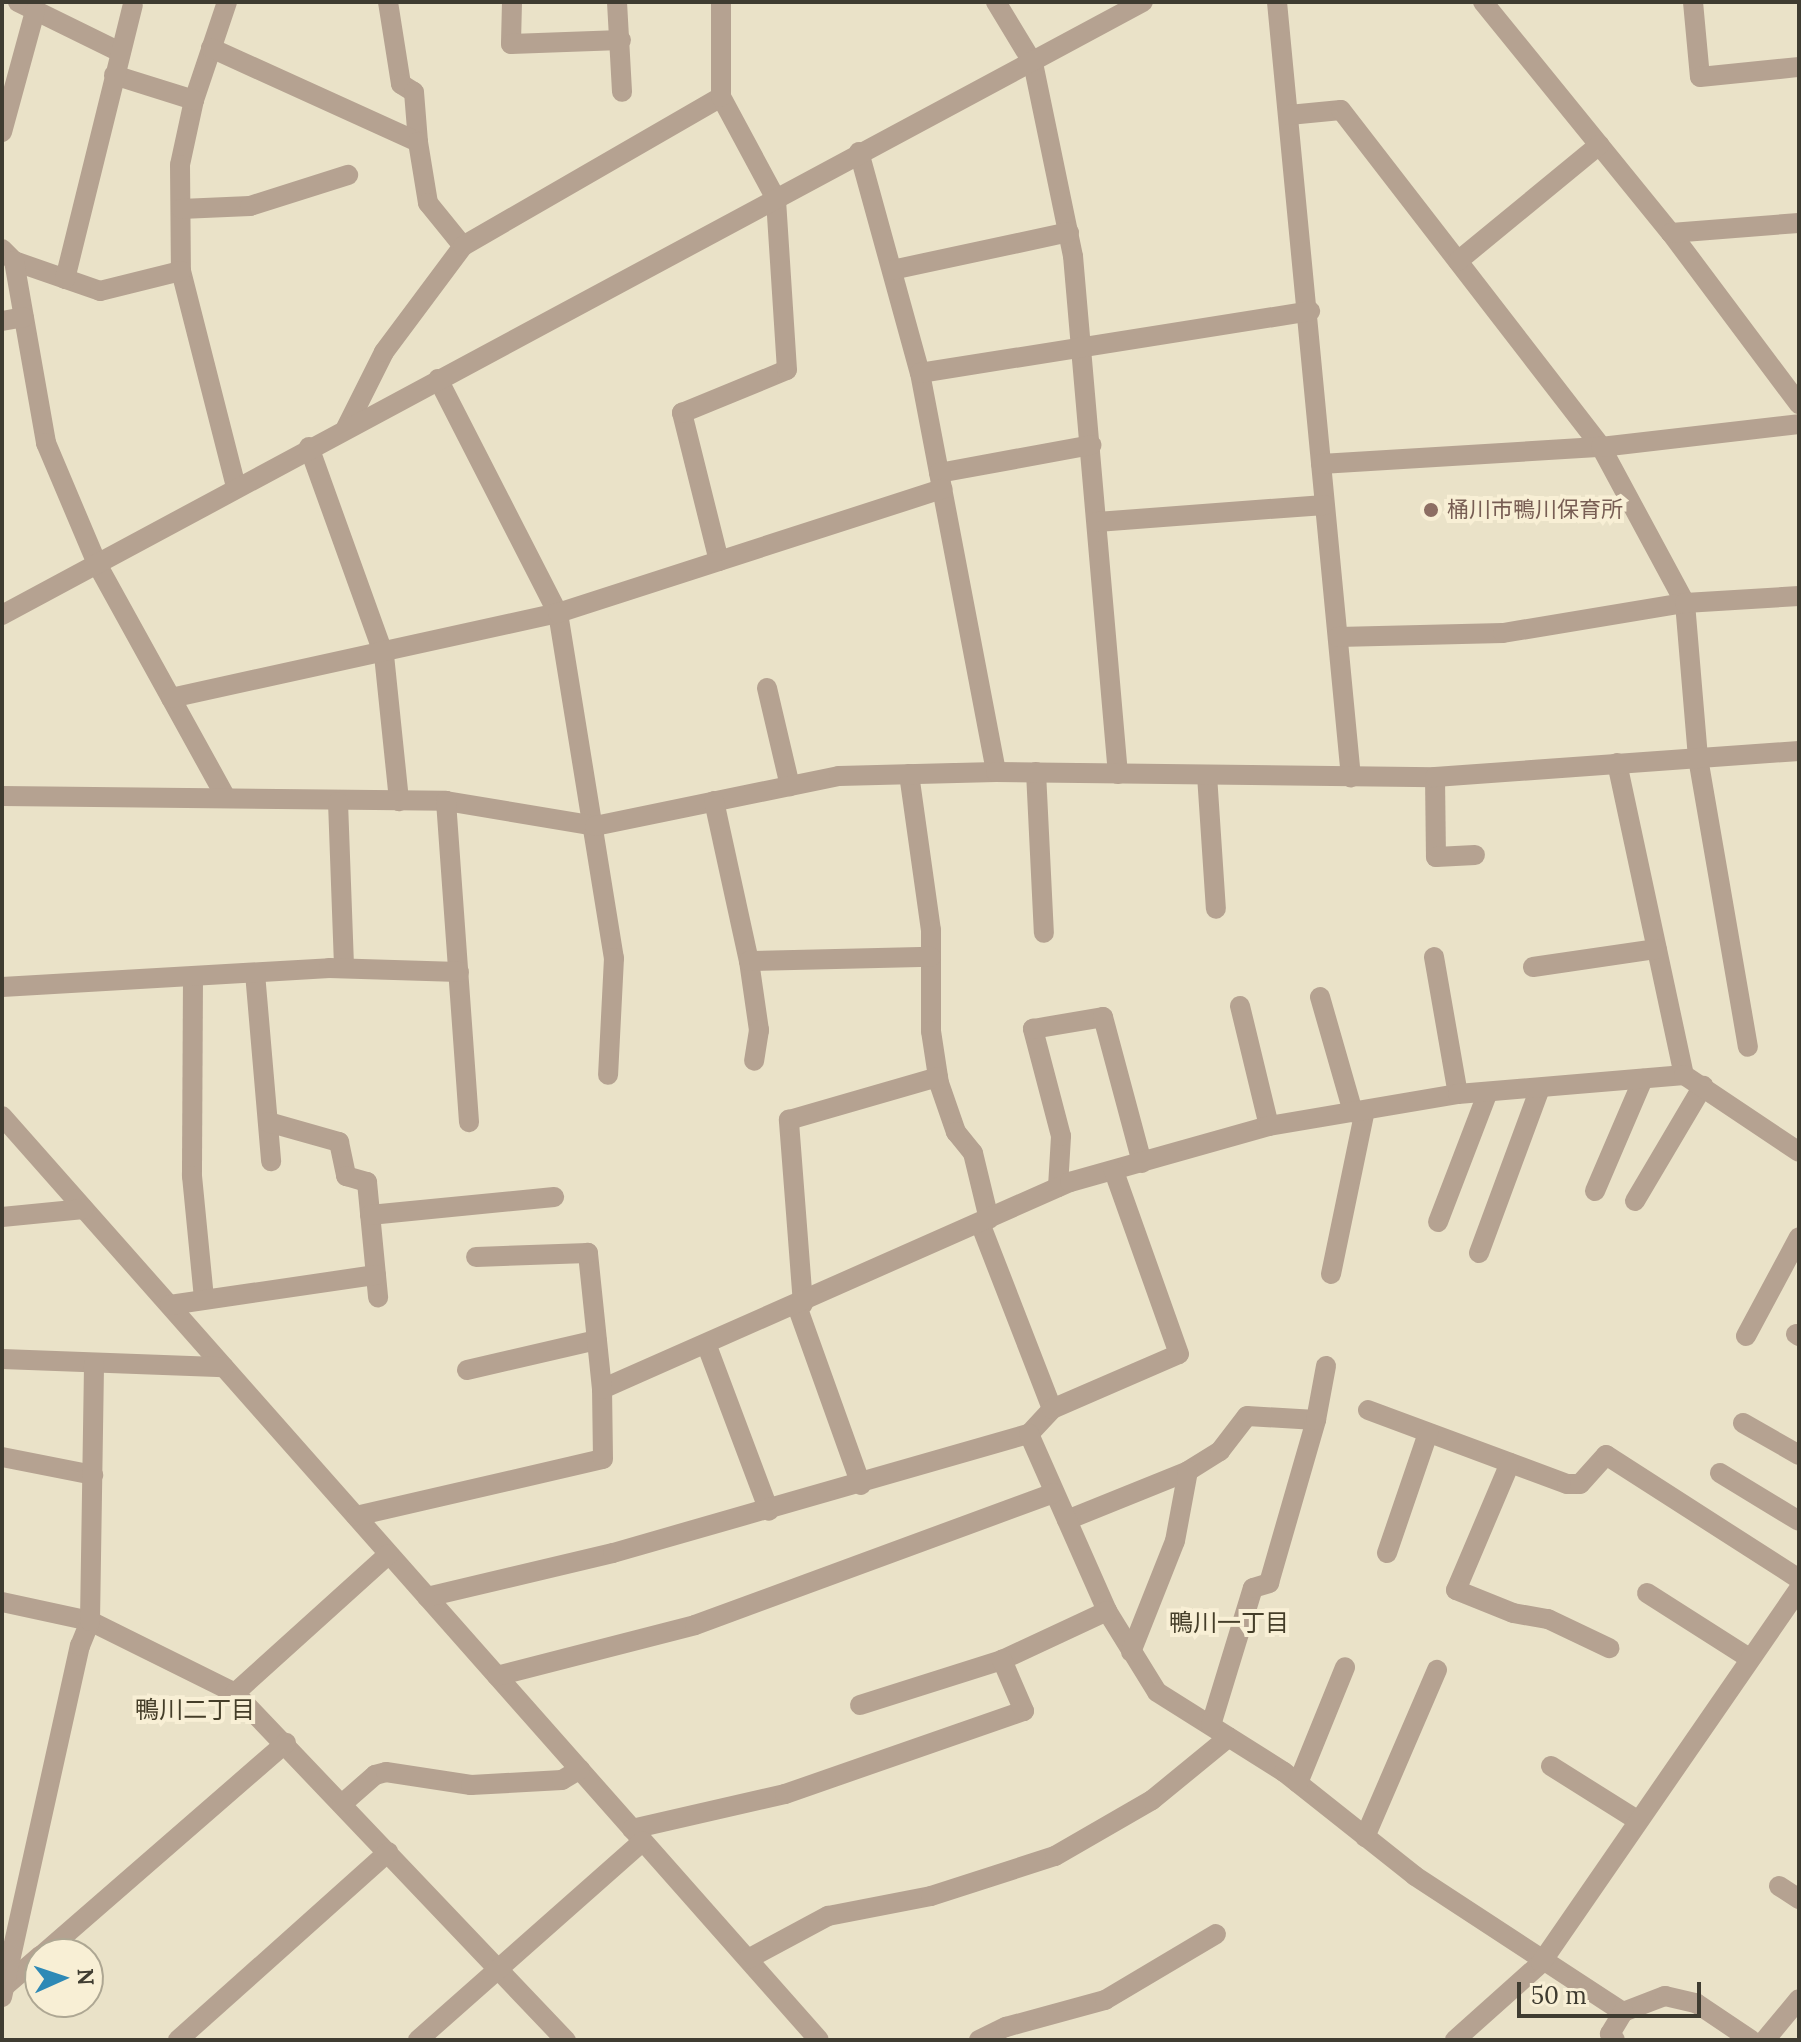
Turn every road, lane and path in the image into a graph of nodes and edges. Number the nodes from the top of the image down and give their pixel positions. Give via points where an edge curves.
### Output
1 (388, 2) edge
2 (512, 2) edge
3 (617, 2) edge
4 (721, 2) edge
5 (996, 2) edge
6 (1143, 2) edge
7 (1277, 2) edge
8 (1483, 2) edge
9 (1693, 2) edge
10 (133, 5) dead end
11 (221, 5) edge
12 (26, 6) edge
13 (621, 40) junction
14 (211, 48) junction
15 (120, 52) junction
16 (1033, 63) junction
17 (1799, 67) edge
18 (114, 75) junction
19 (622, 92) dead end
20 (721, 97) junction
21 (194, 100) junction
22 (1289, 115) junction
23 (2, 132) edge
24 (418, 142) junction
25 (1599, 145) junction
26 (859, 152) junction
27 (348, 175) dead end
28 (776, 199) junction
29 (181, 209) junction
30 (1799, 223) edge
31 (1069, 232) junction
32 (1671, 233) junction
33 (463, 246) junction
34 (8, 255) edge
35 (1458, 261) junction
36 (892, 270) junction
37 (181, 271) junction
38 (65, 279) junction
39 (1310, 311) junction
40 (24, 317) junction
41 (2, 321) edge
42 (1083, 349) junction
43 (920, 373) junction
44 (438, 379) junction
45 (1799, 404) edge
46 (1799, 424) edge
47 (346, 428) junction
48 (1091, 445) junction
49 (309, 447) junction
50 (1601, 447) junction
51 (1321, 464) junction
52 (941, 481) junction
53 (236, 486) junction
54 (1324, 505) junction
55 (1097, 522) junction
56 (719, 561) junction
57 (97, 564) junction
58 (1799, 596) edge
59 (1685, 603) junction
60 (558, 613) junction
61 (2, 615) edge
62 (1338, 637) junction
63 (384, 655) junction
64 (767, 688) dead end
65 (171, 698) junction
66 (1799, 751) edge
67 (1698, 758) junction
68 (1617, 763) junction
69 (996, 772) junction
70 (1036, 772) junction
71 (909, 774) junction
72 (1118, 774) junction
73 (1207, 775) junction
74 (1351, 777) junction
75 (1435, 777) junction
76 (790, 786) junction
77 (2, 796) edge
78 (225, 796) junction
79 (399, 801) junction
80 (446, 801) junction
81 (714, 801) junction
82 (338, 802) junction
83 (595, 826) junction
84 (1475, 855) dead end
85 (1216, 909) dead end
86 (1044, 933) dead end
87 (1657, 949) junction
88 (931, 957) junction
89 (1434, 957) dead end
90 (749, 961) junction
91 (1533, 967) dead end
92 (344, 968) junction
93 (459, 972) junction
94 (255, 973) junction
95 (193, 977) junction
96 (2, 987) edge
97 (1320, 997) dead end
98 (1240, 1006) dead end
99 (1748, 1047) dead end
100 (754, 1061) dead end
101 (608, 1075) dead end
102 (1684, 1075) junction
103 (938, 1077) junction
104 (1643, 1079) junction
105 (1703, 1086) junction
106 (1540, 1088) junction
107 (1488, 1092) junction
108 (1458, 1094) junction
109 (1359, 1111) junction
110 (2, 1116) edge
111 (268, 1122) junction
112 (469, 1122) dead end
113 (1269, 1126) junction
114 (1799, 1152) edge
115 (271, 1161) dead end
116 (1142, 1163) junction
117 (1114, 1171) junction
118 (1058, 1187) junction
119 (1595, 1191) dead end
120 (554, 1197) dead end
121 (1635, 1201) dead end
122 (84, 1209) junction
123 (370, 1215) junction
124 (2, 1217) edge
125 (984, 1221) junction
126 (1438, 1222) dead end
127 (1799, 1237) edge
128 (1479, 1253) dead end
129 (476, 1257) dead end
130 (1331, 1274) dead end
131 (376, 1275) junction
132 (378, 1297) dead end
133 (204, 1299) junction
134 (170, 1305) junction
135 (800, 1305) junction
136 (1746, 1336) dead end
137 (597, 1340) junction
138 (707, 1346) junction
139 (2, 1359) edge
140 (94, 1364) junction
141 (1326, 1366) dead end
142 (224, 1367) junction
143 (467, 1370) dead end
144 (602, 1389) junction
145 (1052, 1409) junction
146 (1368, 1410) dead end
147 (1316, 1420) junction
148 (1743, 1423) dead end
149 (1428, 1433) junction
150 (1029, 1434) junction
151 (1799, 1455) edge
152 (2, 1457) edge
153 (1510, 1463) junction
154 (1188, 1471) junction
155 (1720, 1473) dead end
156 (93, 1475) junction
157 (861, 1485) junction
158 (1054, 1493) junction
159 (769, 1511) junction
160 (356, 1516) junction
161 (1067, 1520) junction
162 (1799, 1521) edge
163 (1387, 1553) dead end
164 (389, 1554) junction
165 (1799, 1579) edge
166 (1799, 1589) edge
167 (1647, 1593) dead end
168 (427, 1597) junction
169 (2, 1602) edge
170 (1107, 1611) junction
171 (90, 1621) junction
172 (1609, 1648) dead end
173 (1131, 1652) junction
174 (1749, 1658) junction
175 (1002, 1660) junction
176 (1345, 1667) dead end
177 (1437, 1670) dead end
178 (497, 1676) junction
179 (235, 1693) junction
180 (860, 1705) dead end
181 (1211, 1725) junction
182 (1229, 1737) junction
183 (286, 1743) junction
184 (1551, 1766) dead end
185 (580, 1769) junction
186 (1298, 1783) junction
187 (342, 1804) junction
188 (1637, 1820) junction
189 (638, 1835) junction
190 (1365, 1837) junction
191 (388, 1852) junction
192 (1779, 1886) dead end
193 (1799, 1899) edge
194 (1216, 1934) dead end
195 (61, 1938) edge
196 (6, 1957) edge
197 (748, 1959) junction
198 (1541, 1963) junction
199 (24, 1972) edge
200 (500, 1972) junction
201 (3, 1992) edge
202 (1799, 1999) edge
203 (1623, 2012) junction
204 (178, 2040) edge
205 (418, 2040) edge
206 (566, 2040) edge
207 (819, 2040) edge
208 (979, 2040) edge
209 (1455, 2040) edge
210 (1615, 2040) edge
211 (1751, 2040) edge
212 (1765, 2040) edge

1 - 24 street via 401,84 414,92
2 - 13 street via 511,44
3 - 13 street
4 - 20 street
5 - 16 street
6 - 16 street
7 - 22 street
8 - 25 street
9 - 17 street via 1700,77
10 - 15 street
11 - 14 street
12 - 15 street
12 - 23 street
13 - 19 street
14 - 21 street
14 - 24 street
15 - 18 street
16 - 26 street
16 - 31 street
18 - 21 street
18 - 38 street
20 - 28 street
20 - 33 street
21 - 29 street via 180,165
22 - 35 street via 1341,110
22 - 39 street
24 - 33 street via 428,203
25 - 32 street
25 - 35 street
26 - 28 street
26 - 36 street
27 - 29 street via 250,206
28 - 44 street
28 - 56 street via 787,370 682,413
29 - 37 street
30 - 32 street
31 - 36 street
31 - 42 street
32 - 45 street
33 - 47 street via 384,352
34 - 38 street
34 - 40 street
35 - 50 street
36 - 43 street
37 - 38 street via 100,291
37 - 53 street
39 - 42 street
39 - 51 street
40 - 41 street
40 - 57 street via 46,443
42 - 43 street
42 - 48 street
43 - 52 street
44 - 47 street
44 - 60 street
46 - 50 street
47 - 49 street
48 - 52 street
48 - 55 street
49 - 53 street
49 - 63 street
50 - 51 street
50 - 59 street
51 - 54 street
52 - 56 street
52 - 69 street
53 - 57 street
54 - 55 street
54 - 62 street
55 - 72 street
56 - 60 street
57 - 61 street
57 - 65 street
58 - 59 street
59 - 62 street via 1503,633
59 - 67 street
60 - 63 street
60 - 83 street
62 - 74 street
63 - 65 street
63 - 79 street
64 - 76 street
65 - 78 street
66 - 67 street
67 - 68 street
67 - 99 street
68 - 75 street
68 - 87 street
69 - 70 street
69 - 71 street
70 - 72 street
70 - 86 street
71 - 76 street via 839,776
71 - 88 street
72 - 73 street
73 - 74 street
73 - 85 street
74 - 75 street
75 - 84 street via 1436,857
76 - 81 street
77 - 78 street
78 - 82 street
79 - 80 street
79 - 82 street
80 - 83 street
80 - 93 street
81 - 83 street
81 - 90 street
82 - 92 street
83 - 101 street via 614,958
87 - 91 street
87 - 102 street
88 - 90 street
88 - 103 street via 931,1031
89 - 108 street
90 - 100 street via 759,1030
92 - 93 street
92 - 94 street
93 - 112 street
94 - 95 street
94 - 111 street
95 - 96 street
95 - 133 street via 192,1176
97 - 109 street
98 - 113 street
102 - 104 street
102 - 105 street
103 - 125 street via 956,1132 973,1153
103 - 135 street via 789,1120
104 - 106 street
104 - 119 street
105 - 114 street
105 - 121 street
106 - 107 street
106 - 128 street
107 - 108 street
107 - 126 street
108 - 109 street
109 - 113 street
109 - 130 street
110 - 122 street
111 - 115 street
111 - 123 street via 339,1142 346,1176 367,1182
113 - 116 street
116 - 117 street
116 - 118 street via 1103,1017 1033,1029 1061,1136
117 - 118 street
117 - 145 street via 1179,1354
118 - 125 street
120 - 123 street
122 - 124 street
122 - 134 street
123 - 131 street
125 - 135 street
125 - 145 street
127 - 136 street
129 - 137 street via 588,1253
131 - 132 street
131 - 133 street
133 - 134 street
134 - 142 street
135 - 138 street
135 - 157 street
137 - 143 street
137 - 144 street
138 - 144 street
138 - 159 street
139 - 140 street
140 - 142 street
140 - 156 street
141 - 147 street
142 - 160 street
144 - 160 street via 603,1459
145 - 150 street
146 - 149 street
147 - 154 street via 1247,1416 1220,1451
147 - 181 street via 1269,1583 1253,1588
148 - 151 street
149 - 153 street
149 - 163 street
150 - 157 street
150 - 158 street
152 - 156 street
153 - 165 street via 1580,1484 1606,1455
153 - 172 street via 1456,1590 1513,1613 1548,1619
154 - 161 street
154 - 173 street via 1175,1541
155 - 162 street
156 - 171 street
157 - 159 street
158 - 161 street
158 - 178 street via 695,1625
159 - 168 street
160 - 164 street
161 - 170 street
164 - 168 street
164 - 179 street
166 - 174 street
167 - 174 street
168 - 178 street
169 - 171 street
170 - 173 street
170 - 175 street
171 - 179 street
171 - 196 street
173 - 181 street via 1157,1692
174 - 188 street
175 - 180 street
175 - 189 street via 1024,1711 785,1794
176 - 186 street
177 - 190 street
178 - 185 street
179 - 183 street
181 - 182 street
182 - 186 street
182 - 197 street via 1152,1800 1055,1856 931,1896 828,1916
183 - 187 street
183 - 195 street
184 - 188 street
185 - 187 street via 562,1780 471,1785 386,1772 375,1775
185 - 189 street
186 - 190 street
187 - 191 street
188 - 198 street
189 - 197 street
189 - 200 street
190 - 198 street
191 - 200 street
191 - 204 street
192 - 193 street
194 - 208 street via 1105,2000 1006,2027
196 - 201 street
197 - 207 street
198 - 203 street
198 - 209 street
199 - 201 street
200 - 205 street
200 - 206 street
202 - 212 street
203 - 210 street via 1610,2034
203 - 211 street via 1665,1996 1696,2003

